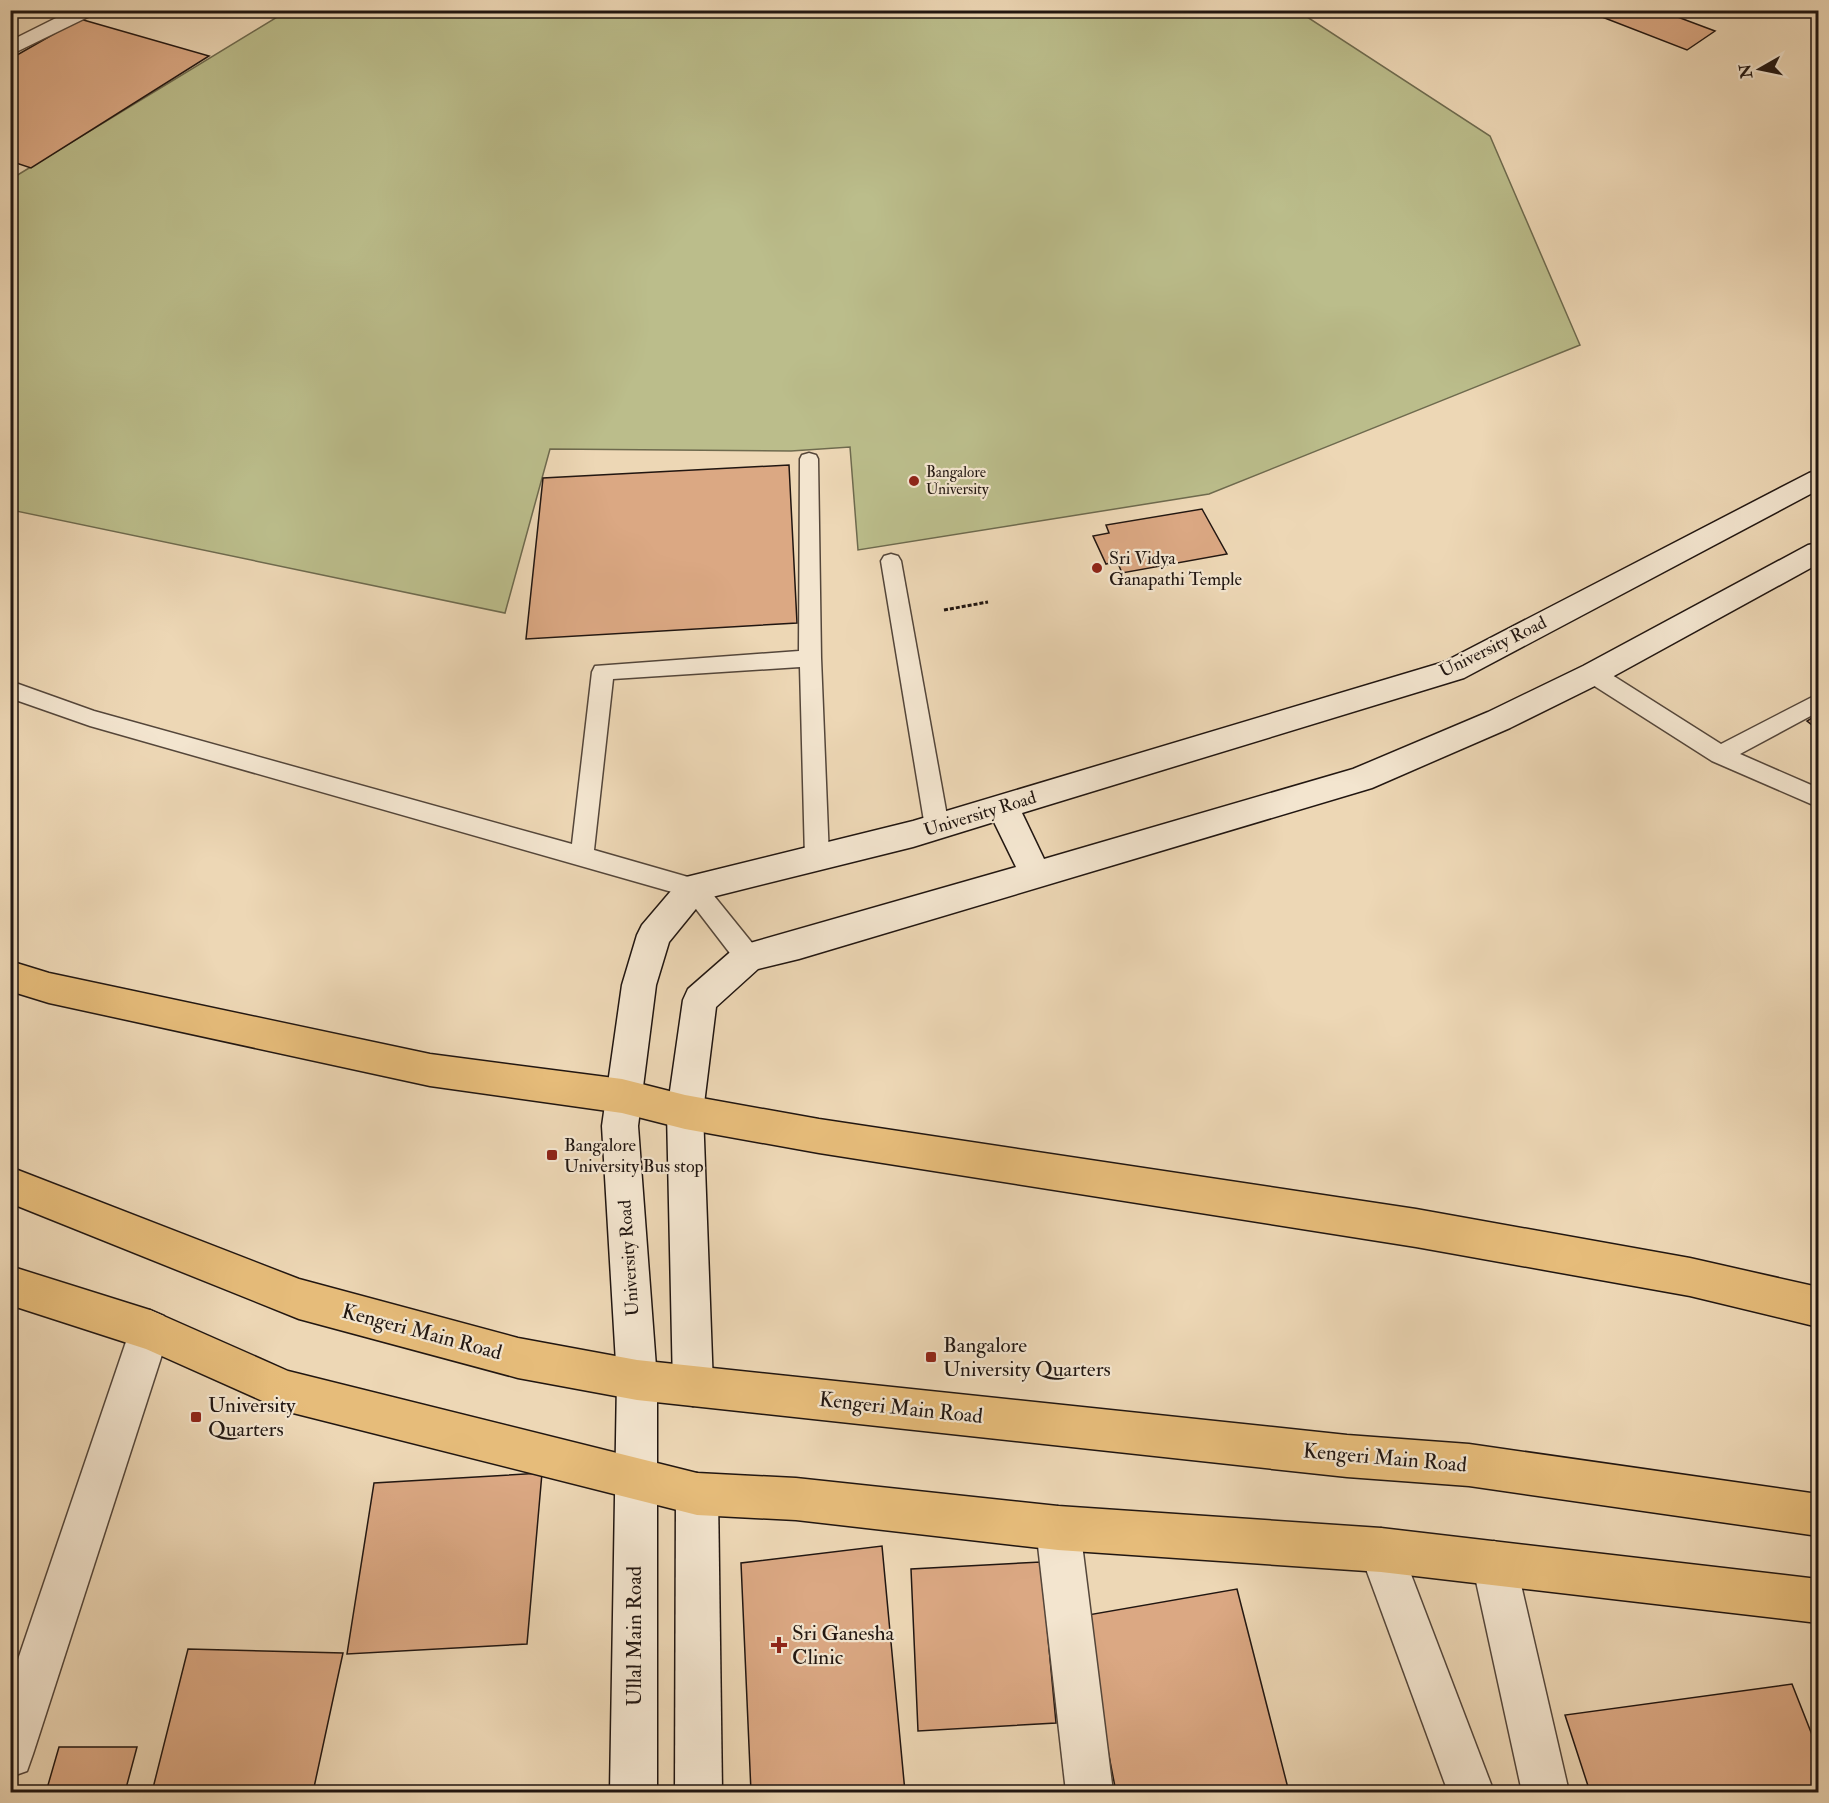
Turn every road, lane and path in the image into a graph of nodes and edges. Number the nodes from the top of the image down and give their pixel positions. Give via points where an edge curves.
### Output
1 (87, 10) edge
2 (10, 49) edge
3 (809, 459) dead end
4 (1818, 479) edge
5 (1818, 552) edge
6 (891, 561) dead end
7 (810, 658) junction
8 (1593, 674) junction
9 (10, 689) edge
10 (1818, 702) edge
11 (1720, 754) junction
12 (1818, 798) edge
13 (1003, 807) junction
14 (937, 827) junction
15 (582, 856) junction
16 (817, 858) junction
17 (1036, 875) junction
18 (694, 888) junction
19 (748, 957) junction
20 (10, 976) edge
21 (622, 1096) junction
22 (685, 1112) junction
23 (10, 1185) edge
24 (10, 1285) edge
25 (1818, 1307) edge
26 (150, 1330) junction
27 (637, 1380) junction
28 (693, 1386) junction
29 (635, 1480) junction
30 (697, 1494) junction
31 (1818, 1515) edge
32 (1058, 1528) junction
33 (1381, 1550) junction
34 (1494, 1563) junction
35 (1818, 1601) edge
36 (10, 1754) edge
37 (633, 1792) edge
38 (699, 1792) edge
39 (1090, 1792) edge
40 (1472, 1792) edge
41 (1546, 1792) edge

1 - 2 main road
3 - 7 lane
4 - 13 main road, University Road via 1454,670
5 - 8 main road
6 - 14 lane
7 - 15 lane via 603,672
7 - 16 lane
8 - 11 lane
8 - 17 main road via 1500,720 1361,779
9 - 15 lane via 90,718
10 - 11 lane
11 - 12 lane
13 - 14 main road, University Road
13 - 17 main road
14 - 16 main road, University Road
15 - 18 lane
16 - 18 main road, University Road
17 - 19 main road
18 - 19 lane
18 - 21 main road, University Road via 654,935 639,985
19 - 22 main road via 700,1000
20 - 21 main road via 49,988 430,1070
21 - 22 main road
21 - 27 main road, University Road via 620,1126
22 - 25 main road via 1416,1228 1690,1277
22 - 28 main road
23 - 27 main road, Kengeri Main Road via 298,1299 518,1358
24 - 26 main road
26 - 29 main road via 285,1391
26 - 36 main road
27 - 28 main road, Kengeri Main Road
27 - 29 main road, University Road
28 - 31 main road, Kengeri Main Road via 1347,1456 1469,1465
29 - 30 main road
29 - 37 main road, Ullal Main Road
30 - 32 main road via 796,1499
30 - 38 main road
32 - 33 main road
32 - 39 main road
33 - 34 main road
33 - 40 main road
34 - 35 main road
34 - 41 main road

